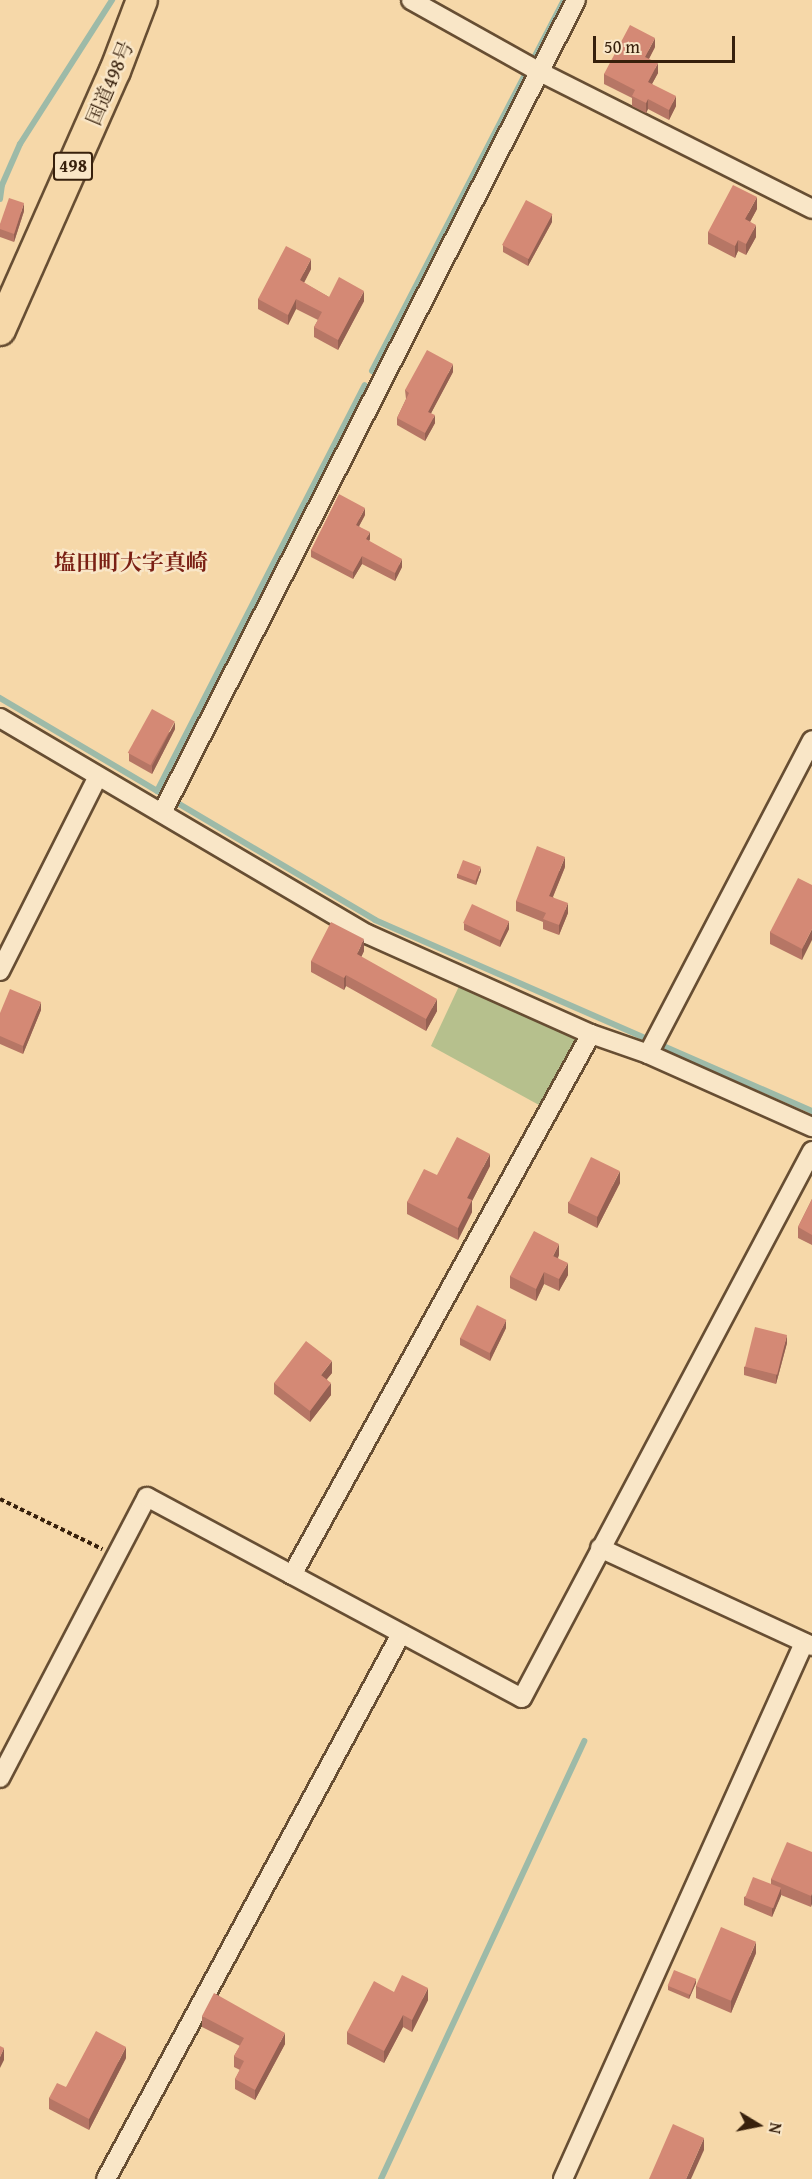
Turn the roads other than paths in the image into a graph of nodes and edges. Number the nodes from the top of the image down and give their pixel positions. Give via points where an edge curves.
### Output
1 (142, 0) edge
2 (411, 0) edge
3 (576, 0) edge
4 (538, 71) junction
5 (812, 209) edge
6 (0, 330) edge
7 (0, 718) edge
8 (812, 740) edge
9 (98, 776) junction
10 (162, 813) junction
11 (0, 971) edge
12 (591, 1034) junction
13 (648, 1054) junction
14 (812, 1127) edge
15 (812, 1151) edge
16 (600, 1548) junction
17 (292, 1575) junction
18 (401, 1634) junction
19 (808, 1645) edge
20 (0, 1778) edge
21 (106, 2179) edge
22 (563, 2179) edge

1 - 6 highway, 国道498号 / 498 via 115,71
2 - 4 street
3 - 4 street
4 - 5 street
4 - 10 street
7 - 9 street
8 - 13 street
9 - 10 street
9 - 11 street
10 - 12 street via 367,934
12 - 13 street
12 - 17 street
13 - 14 street
15 - 16 street
16 - 18 street via 522,1698
16 - 19 street
17 - 18 street
17 - 20 street via 147,1497
18 - 21 street
19 - 22 street

